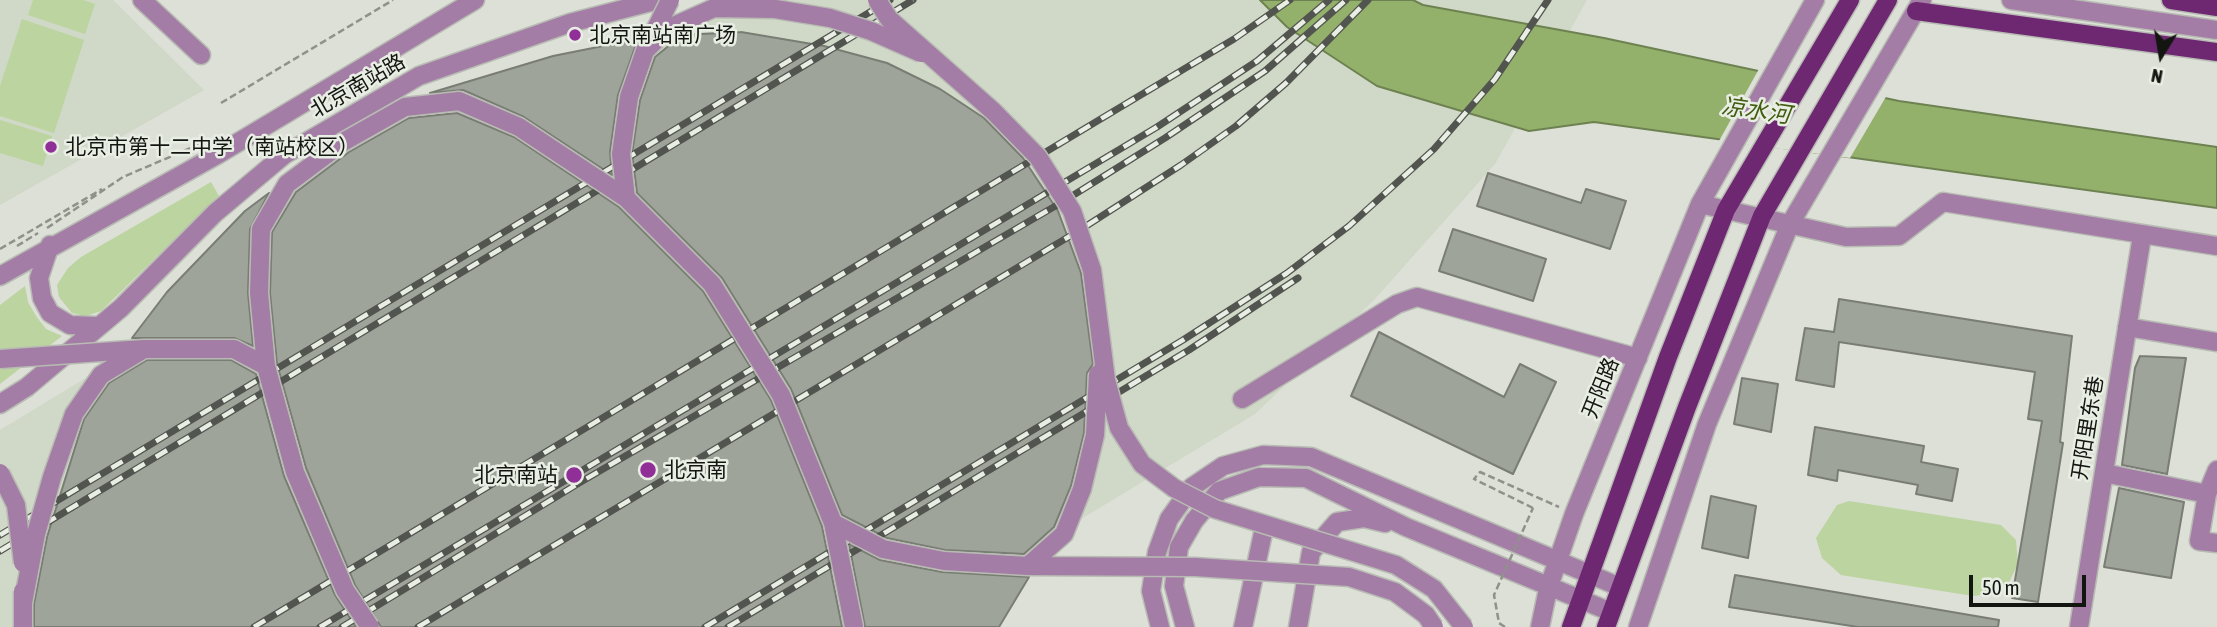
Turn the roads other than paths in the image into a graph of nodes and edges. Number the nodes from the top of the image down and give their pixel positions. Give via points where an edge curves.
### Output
1 (142, 0) edge
2 (475, 0) edge
3 (659, 0) edge
4 (670, 0) edge
5 (877, 0) edge
6 (1815, 0) edge
7 (1850, 0) edge
8 (2011, 0) edge
9 (2171, 0) edge
10 (1887, 2) edge
11 (1919, 5) edge
12 (2217, 7) edge
13 (2217, 30) edge
14 (645, 51) junction
15 (2217, 52) edge
16 (201, 55) dead end
17 (937, 60) junction
18 (626, 198) junction
19 (1700, 204) junction
20 (1726, 210) junction
21 (1762, 216) junction
22 (1790, 224) junction
23 (2142, 236) junction
24 (50, 246) junction
25 (2217, 246) edge
26 (0, 276) edge
27 (96, 327) junction
28 (2127, 327) junction
29 (1100, 333) junction
30 (2216, 342) edge
31 (144, 349) junction
32 (1638, 358) junction
33 (0, 359) edge
34 (266, 366) junction
35 (1242, 399) dead end
36 (0, 404) edge
37 (2217, 470) edge
38 (2104, 472) junction
39 (0, 473) edge
40 (2207, 494) junction
41 (834, 523) junction
42 (1406, 527) junction
43 (1263, 533) dead end
44 (2208, 542) edge
45 (1558, 561) junction
46 (1028, 566) junction
47 (1590, 575) junction
48 (1620, 587) junction
49 (1548, 589) junction
50 (1580, 601) junction
51 (23, 603) junction
52 (1609, 620) edge
53 (23, 627) edge
54 (370, 627) edge
55 (853, 627) edge
56 (1160, 627) edge
57 (1185, 627) edge
58 (1242, 627) edge
59 (1298, 627) edge
60 (1434, 627) edge
61 (1464, 627) edge
62 (1540, 627) edge
63 (1571, 627) edge
64 (1638, 627) edge
65 (2080, 627) edge

1 - 16 street
2 - 24 street, 北京南站路 via 221,153
3 - 27 street, 北京南站路 via 570,23 408,83 284,155 215,213 121,308
4 - 14 street, bridge
5 - 17 street, bridge via 889,19
6 - 19 street, 开阳路
7 - 20 main road
8 - 13 street
9 - 12 main road
10 - 21 main road
11 - 15 main road
11 - 22 street
14 - 17 street, bridge via 667,29 714,8 764,9 830,18
14 - 18 street, bridge via 629,97 621,154
17 - 29 street, bridge via 1038,157 1072,211 1092,270
18 - 34 street, bridge via 519,127 459,101 405,107 344,142 287,184 261,229 259,293
18 - 41 street, bridge via 712,284 781,396
19 - 20 street
19 - 32 street, 开阳路
20 - 21 street
20 - 47 main road
21 - 22 street
21 - 48 main road
22 - 23 street via 1846,237 1899,236 1943,202
22 - 64 street via 1707,424
23 - 25 street
23 - 28 street, 开阳里东巷
24 - 26 street, 北京南站路
24 - 27 street via 40,278 42,298 50,313 70,325
27 - 36 street, 北京南站路
28 - 30 street
28 - 38 street, 开阳里东巷
29 - 46 street, bridge via 1095,435 1082,489 1064,534
29 - 61 street, bridge via 1119,428 1142,464 1174,488 1215,509 1396,565 1434,589
31 - 33 street, bridge
31 - 34 street, bridge via 234,349
31 - 51 street, bridge via 102,375 74,414 36,534
32 - 35 street via 1417,297 1397,304
32 - 45 street, 开阳路
34 - 54 street, bridge via 295,472 345,590
37 - 40 street
38 - 40 street
38 - 65 street, 开阳里东巷
39 - 51 street, bridge via 16,505
40 - 44 street
41 - 46 street, bridge via 883,549 944,561
41 - 55 street, bridge
42 - 49 street
42 - 57 street via 1306,478 1259,477 1219,491 1179,547 1174,586
42 - 59 street via 1364,518 1337,522 1311,552
43 - 58 street
45 - 47 street
45 - 49 street, 开阳路
45 - 56 street via 1311,457 1263,455 1223,466 1192,487 1169,519 1157,552 1151,591
46 - 60 street, bridge via 1195,567 1349,577 1395,592 1426,615
47 - 48 street
47 - 50 main road
48 - 52 main road
49 - 50 street
49 - 62 street, 开阳路
50 - 52 street
50 - 63 main road
51 - 53 street, bridge

